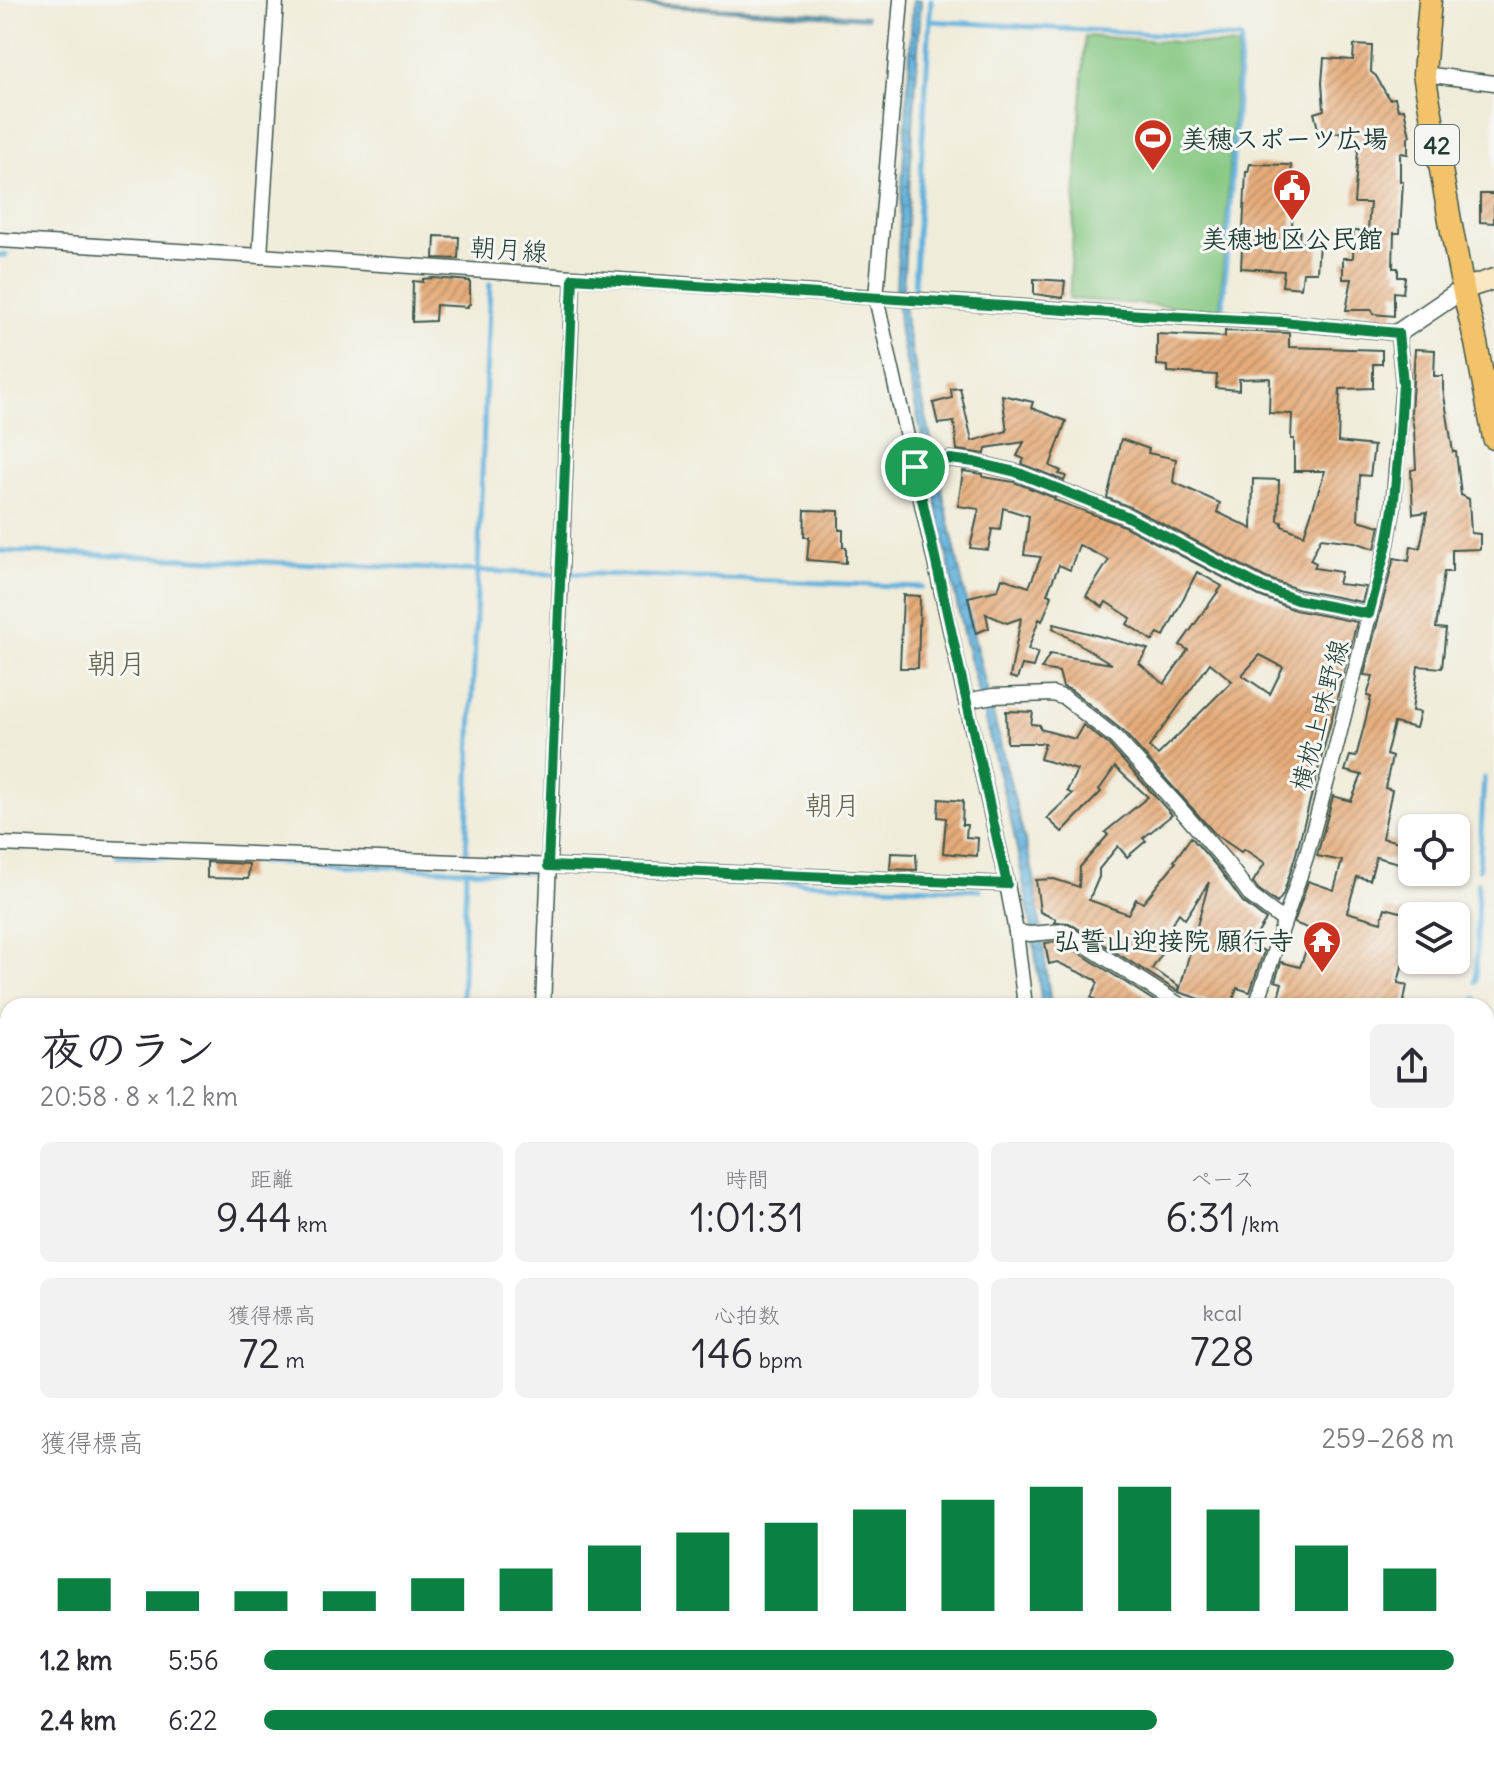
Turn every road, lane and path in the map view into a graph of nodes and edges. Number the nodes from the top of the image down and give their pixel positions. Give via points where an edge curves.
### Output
1 (276, 0) edge
2 (901, 0) edge
3 (1430, 0) edge
4 (1424, 74) junction
5 (1494, 83) edge
6 (0, 240) edge
7 (260, 256) junction
8 (573, 278) junction
9 (1494, 279) edge
10 (1463, 289) junction
11 (876, 298) junction
12 (1398, 333) junction
13 (1494, 438) edge
14 (915, 467) junction
15 (1369, 614) junction
16 (966, 701) junction
17 (0, 844) edge
18 (548, 866) junction
19 (1007, 884) junction
20 (1284, 921) junction
21 (1016, 932) junction
22 (543, 998) edge
23 (1024, 998) edge
24 (1169, 998) edge
25 (1259, 998) edge

1 - 7 street
2 - 11 street
3 - 4 main road, 42
4 - 5 street
4 - 10 main road, 42
6 - 7 street, 朝月線
7 - 8 street, 朝月線
8 - 11 street, 朝月線
8 - 18 street
9 - 10 main road
10 - 12 street
10 - 13 main road, 42
11 - 12 street, 朝月線
11 - 14 street
12 - 15 street, 横枕上味野線 via 1403,383 1399,450 1389,532
14 - 15 street via 950,459 1016,472 1126,516 1262,587 1297,600
14 - 16 street
15 - 20 street, 横枕上味野線 via 1318,814
16 - 19 street
16 - 20 street via 1053,694 1065,698 1116,738 1251,896
17 - 18 street
18 - 19 street
18 - 22 street
19 - 21 street
20 - 25 street, 横枕上味野線
21 - 23 street
21 - 24 street via 1064,931

